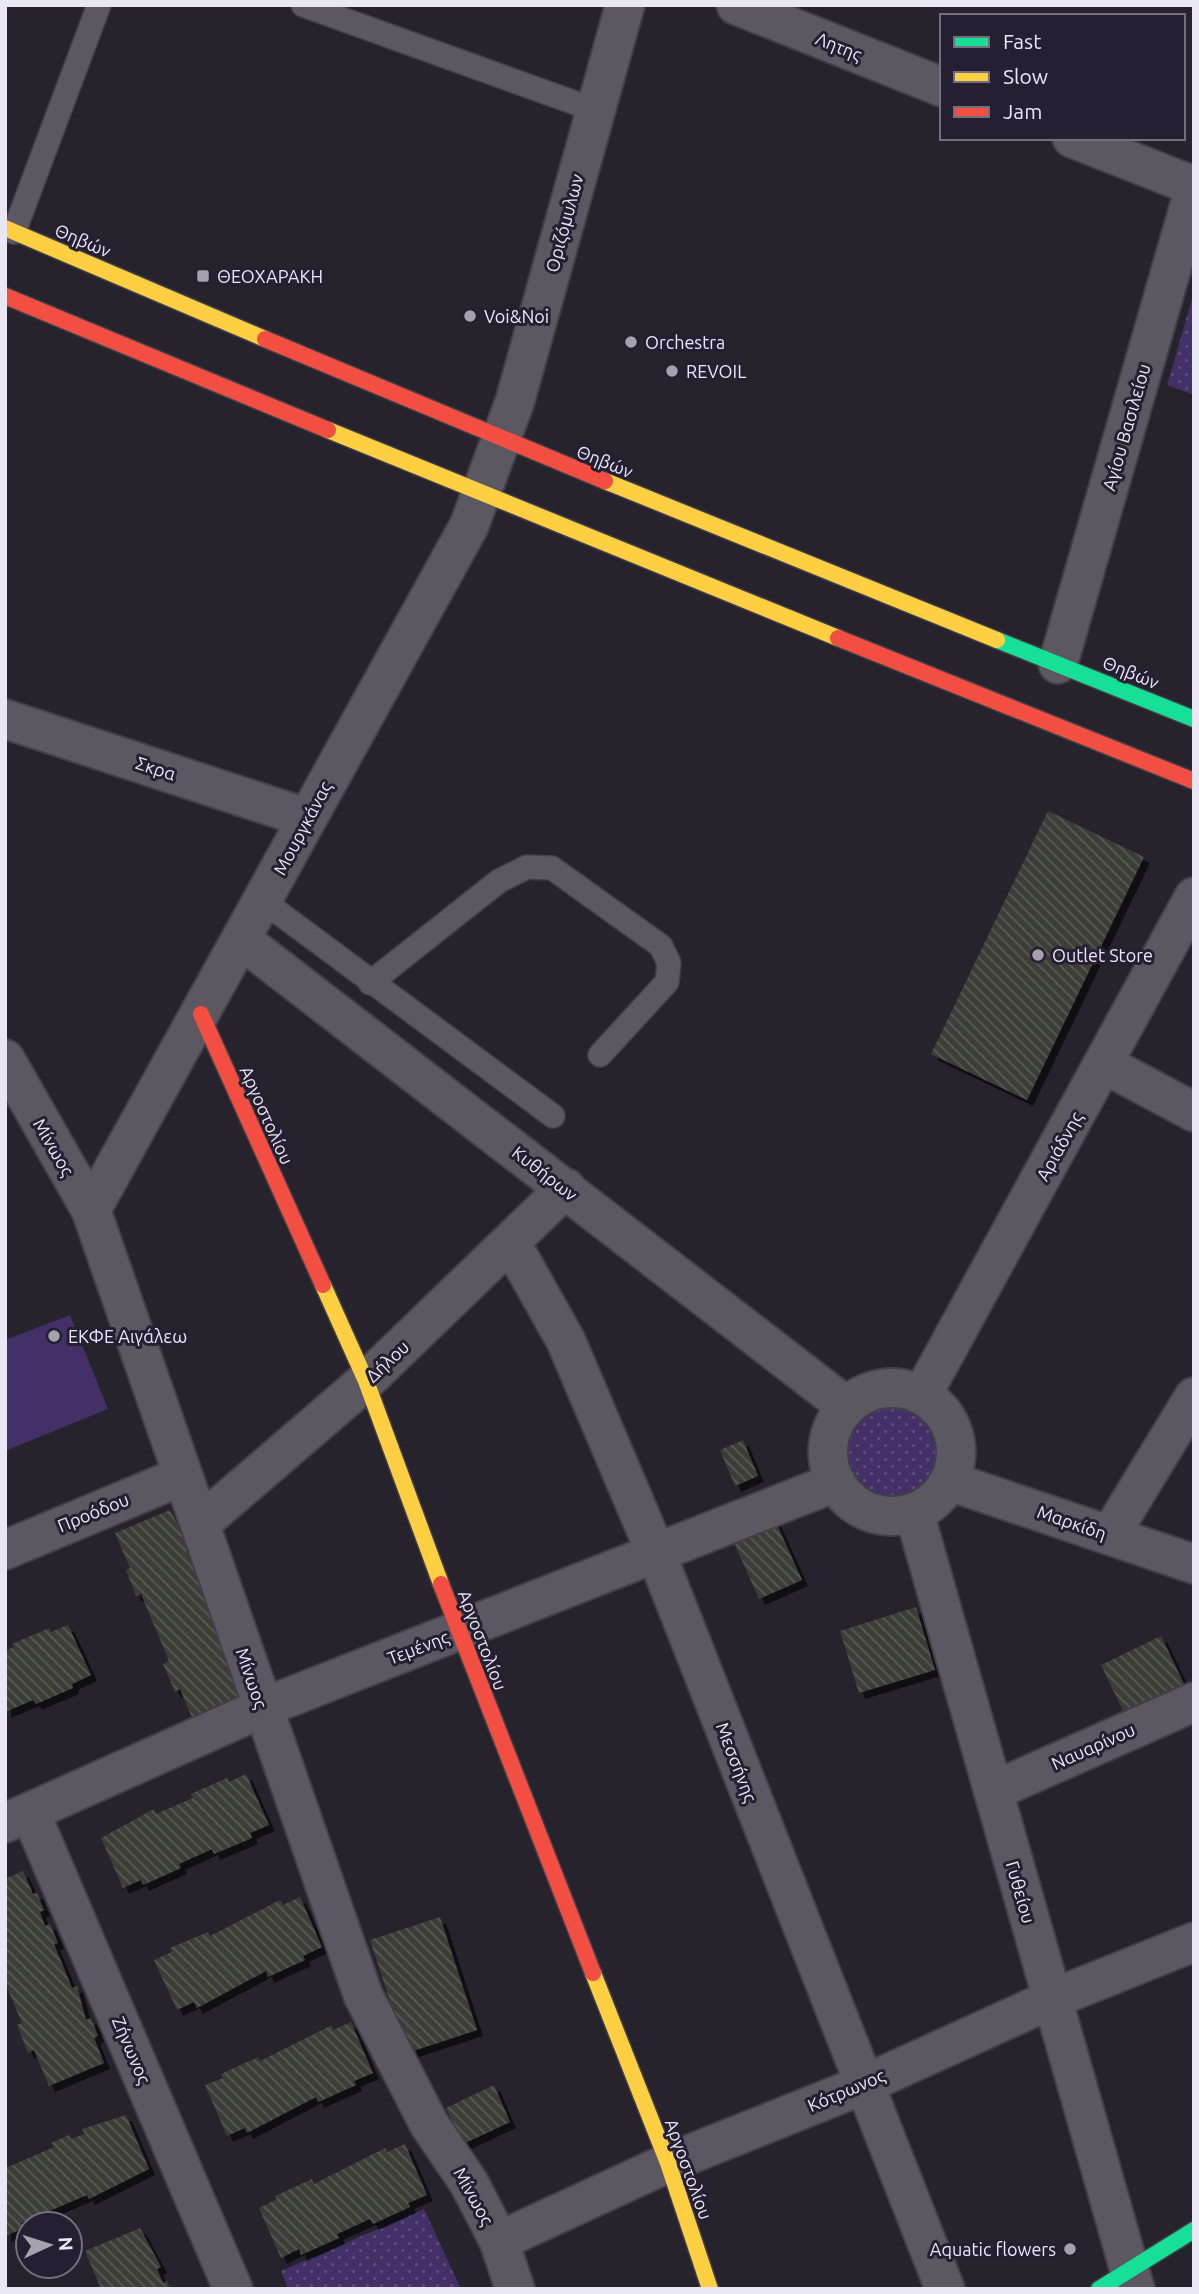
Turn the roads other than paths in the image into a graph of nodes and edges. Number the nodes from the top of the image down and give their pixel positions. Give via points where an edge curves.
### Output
1 (99, 5) edge
2 (303, 5) edge
3 (625, 5) edge
4 (736, 5) edge
5 (940, 86) edge
6 (595, 110) junction
7 (1077, 140) edge
8 (1194, 188) edge
9 (10, 230) edge
10 (5, 296) edge
11 (502, 440) junction
12 (480, 493) junction
13 (1058, 664) junction
14 (5, 719) edge
15 (1194, 719) edge
16 (1194, 780) edge
17 (307, 818) junction
18 (1194, 897) edge
19 (263, 901) junction
20 (243, 941) junction
21 (370, 983) junction
22 (201, 1014) junction
23 (600, 1055) dead end
24 (5, 1059) edge
25 (1104, 1064) junction
26 (1194, 1112) edge
27 (553, 1116) dead end
28 (566, 1188) junction
29 (91, 1210) junction
30 (511, 1243) junction
31 (366, 1381) junction
32 (922, 1395) junction
33 (1194, 1396) edge
34 (846, 1406) junction
35 (183, 1476) junction
36 (950, 1481) junction
37 (836, 1482) junction
38 (914, 1513) junction
39 (200, 1524) junction
40 (1110, 1535) junction
41 (5, 1550) edge
42 (656, 1553) junction
43 (1194, 1564) edge
44 (458, 1631) junction
45 (1194, 1702) edge
46 (262, 1708) junction
47 (993, 1791) junction
48 (18, 1817) edge
49 (1194, 1942) edge
50 (1052, 1999) junction
51 (863, 2084) junction
52 (668, 2163) junction
53 (1194, 2230) edge
54 (499, 2241) junction
55 (1121, 2283) edge
56 (233, 2289) edge
57 (515, 2289) edge
58 (710, 2289) edge
59 (945, 2289) edge

1 - 9 lane
2 - 6 lane
3 - 6 street, Οριζόμυλων
4 - 5 street, Λητης
6 - 11 street, Οριζόμυλων
7 - 8 street
8 - 13 street, Αγίου Βασιλείου
9 - 11 main road, Θηβών
10 - 12 main road
11 - 12 street, Μουργκάνας
11 - 13 main road, Θηβών
12 - 16 main road
12 - 17 street, Μουργκάνας via 469,526
13 - 15 main road, Θηβών
14 - 17 street, Σκρα
17 - 19 street, Μουργκάνας
18 - 25 street, Αριάδνης
19 - 20 street, Μουργκάνας
19 - 21 lane
20 - 22 street, Μουργκάνας
20 - 28 street, Κυθήρων
21 - 23 lane via 499,881 527,867 552,868 661,946 669,963 667,982
21 - 27 lane
22 - 29 street, Μουργκάνας
22 - 31 main road, Αργοστολίου
24 - 29 street, Μίνωος
25 - 26 street
25 - 32 street, Αριάδνης
28 - 30 street, Δήλου
28 - 34 street, Κυθήρων
29 - 35 street, Μίνωος
30 - 31 street, Δήλου
30 - 42 street, Μεσσήνης via 566,1341
31 - 39 street, Δήλου
31 - 44 main road, Αργοστολίου
32 - 34 street via 902,1388 880,1388
32 - 36 street via 940,1410 952,1430 956,1449
33 - 40 street
34 - 37 street via 833,1427 828,1459
35 - 39 street, Μίνωος
35 - 41 street, Προόδου
36 - 38 street via 933,1502
36 - 40 street, Μαρκίδη
37 - 38 street via 851,1501 874,1514
37 - 42 street, Τεμένης
38 - 47 street, Γυθείου
39 - 46 street, Μίνωος
40 - 43 street, Μαρκίδη
42 - 44 street, Τεμένης
42 - 51 street, Μεσσήνης
44 - 46 street, Τεμένης
44 - 52 main road, Αργοστολίου
45 - 47 street, Ναυαρίνου
46 - 48 street, Τεμένης
46 - 54 street, Μίνωος via 363,1995 429,2124 469,2183
47 - 50 street, Γυθείου
48 - 56 street, Ζήνωνος
49 - 50 street, Κότρωνος
50 - 51 street, Κότρωνος
50 - 55 street, Γυθείου
51 - 52 street, Κότρωνος
51 - 59 street, Μεσσήνης
52 - 54 street, Κότρωνος
52 - 58 main road, Αργοστολίου
53 - 55 main road
54 - 57 street, Μίνωος

